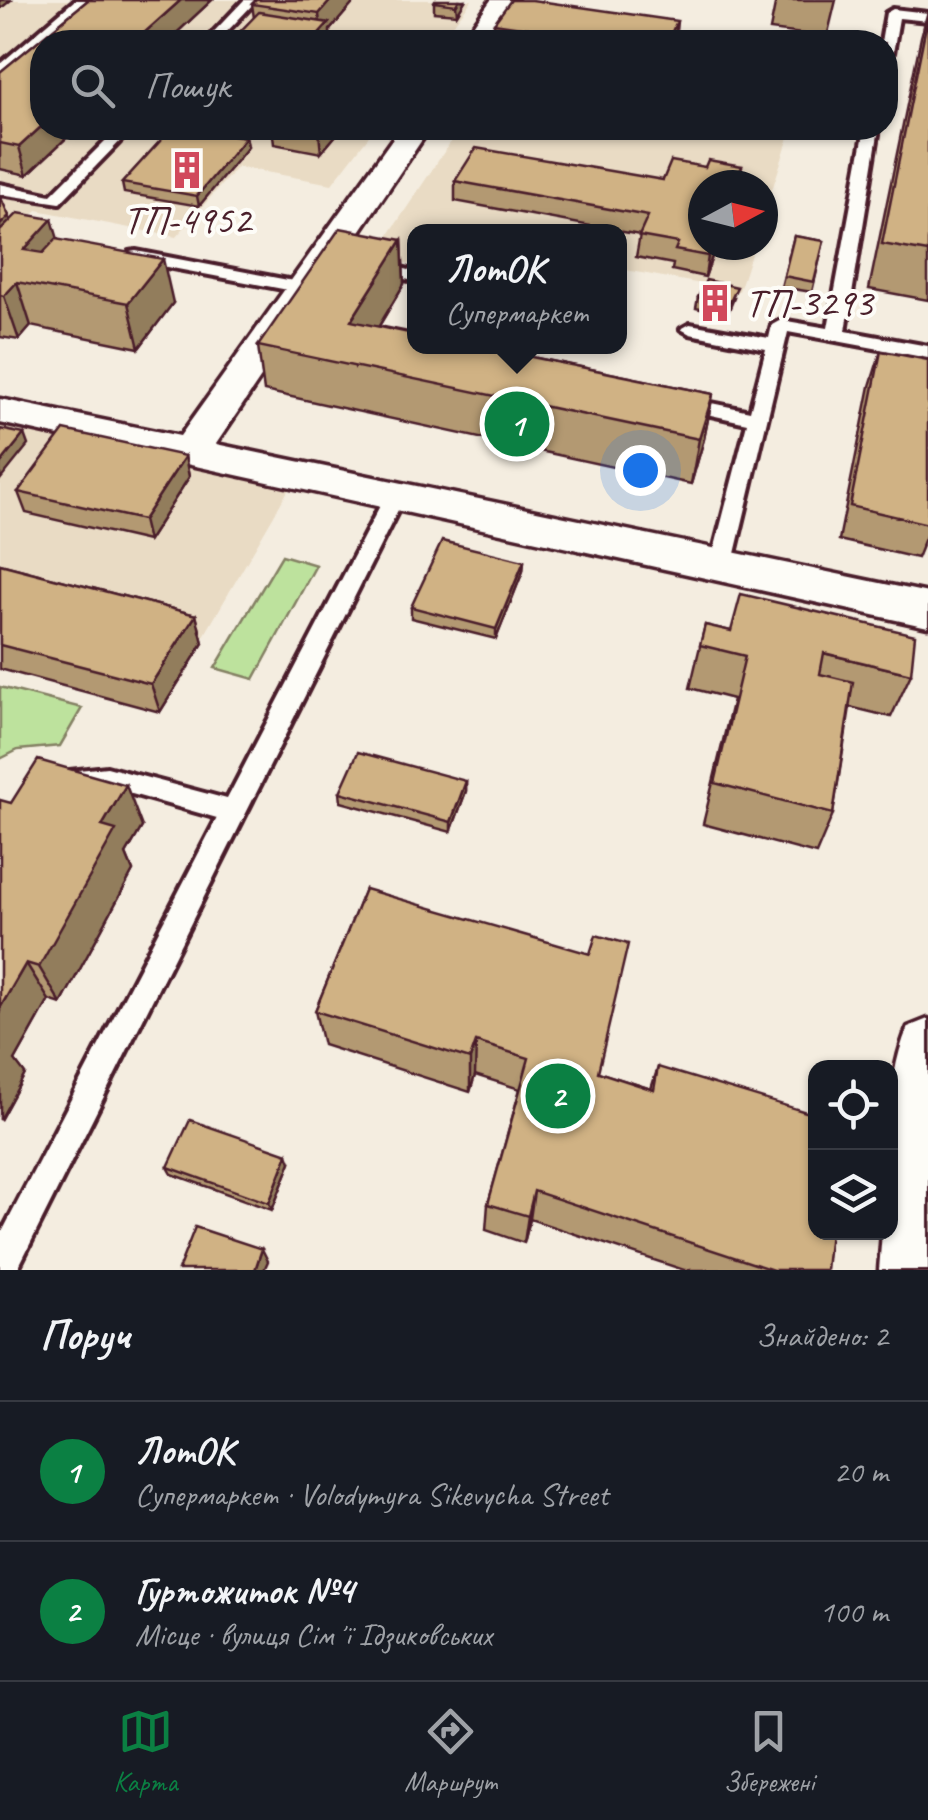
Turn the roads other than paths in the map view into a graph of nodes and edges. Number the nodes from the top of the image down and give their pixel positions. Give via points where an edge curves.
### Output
1 (82, 0) edge
2 (252, 0) edge
3 (504, 0) edge
4 (928, 17) edge
5 (47, 30) edge
6 (222, 30) edge
7 (483, 30) edge
8 (890, 30) edge
9 (30, 45) edge
10 (0, 71) edge
11 (114, 140) edge
12 (410, 140) edge
13 (870, 140) edge
14 (0, 189) edge
15 (118, 253) edge
16 (344, 261) junction
17 (407, 274) edge
18 (304, 288) junction
19 (690, 329) dead end
20 (836, 335) junction
21 (776, 346) junction
22 (928, 352) edge
23 (664, 400) edge
24 (0, 411) edge
25 (757, 419) junction
26 (190, 452) junction
27 (395, 496) junction
28 (721, 566) junction
29 (928, 610) edge
30 (48, 784) edge
31 (231, 811) junction
32 (928, 1047) edge
33 (0, 1269) edge
34 (911, 1270) edge

1 - 5 lane
2 - 6 lane
3 - 7 street
4 - 8 lane via 893,13
9 - 10 lane
11 - 14 lane via 54,200
12 - 16 street
13 - 20 lane
15 - 18 lane
16 - 17 lane
16 - 18 street
18 - 26 street
19 - 21 lane
20 - 21 lane via 781,326
20 - 22 lane
21 - 25 lane
23 - 25 lane
24 - 26 street
25 - 28 lane
26 - 27 street
27 - 28 street
27 - 31 lane
28 - 29 street
30 - 31 lane via 108,777
31 - 33 lane
32 - 34 street

